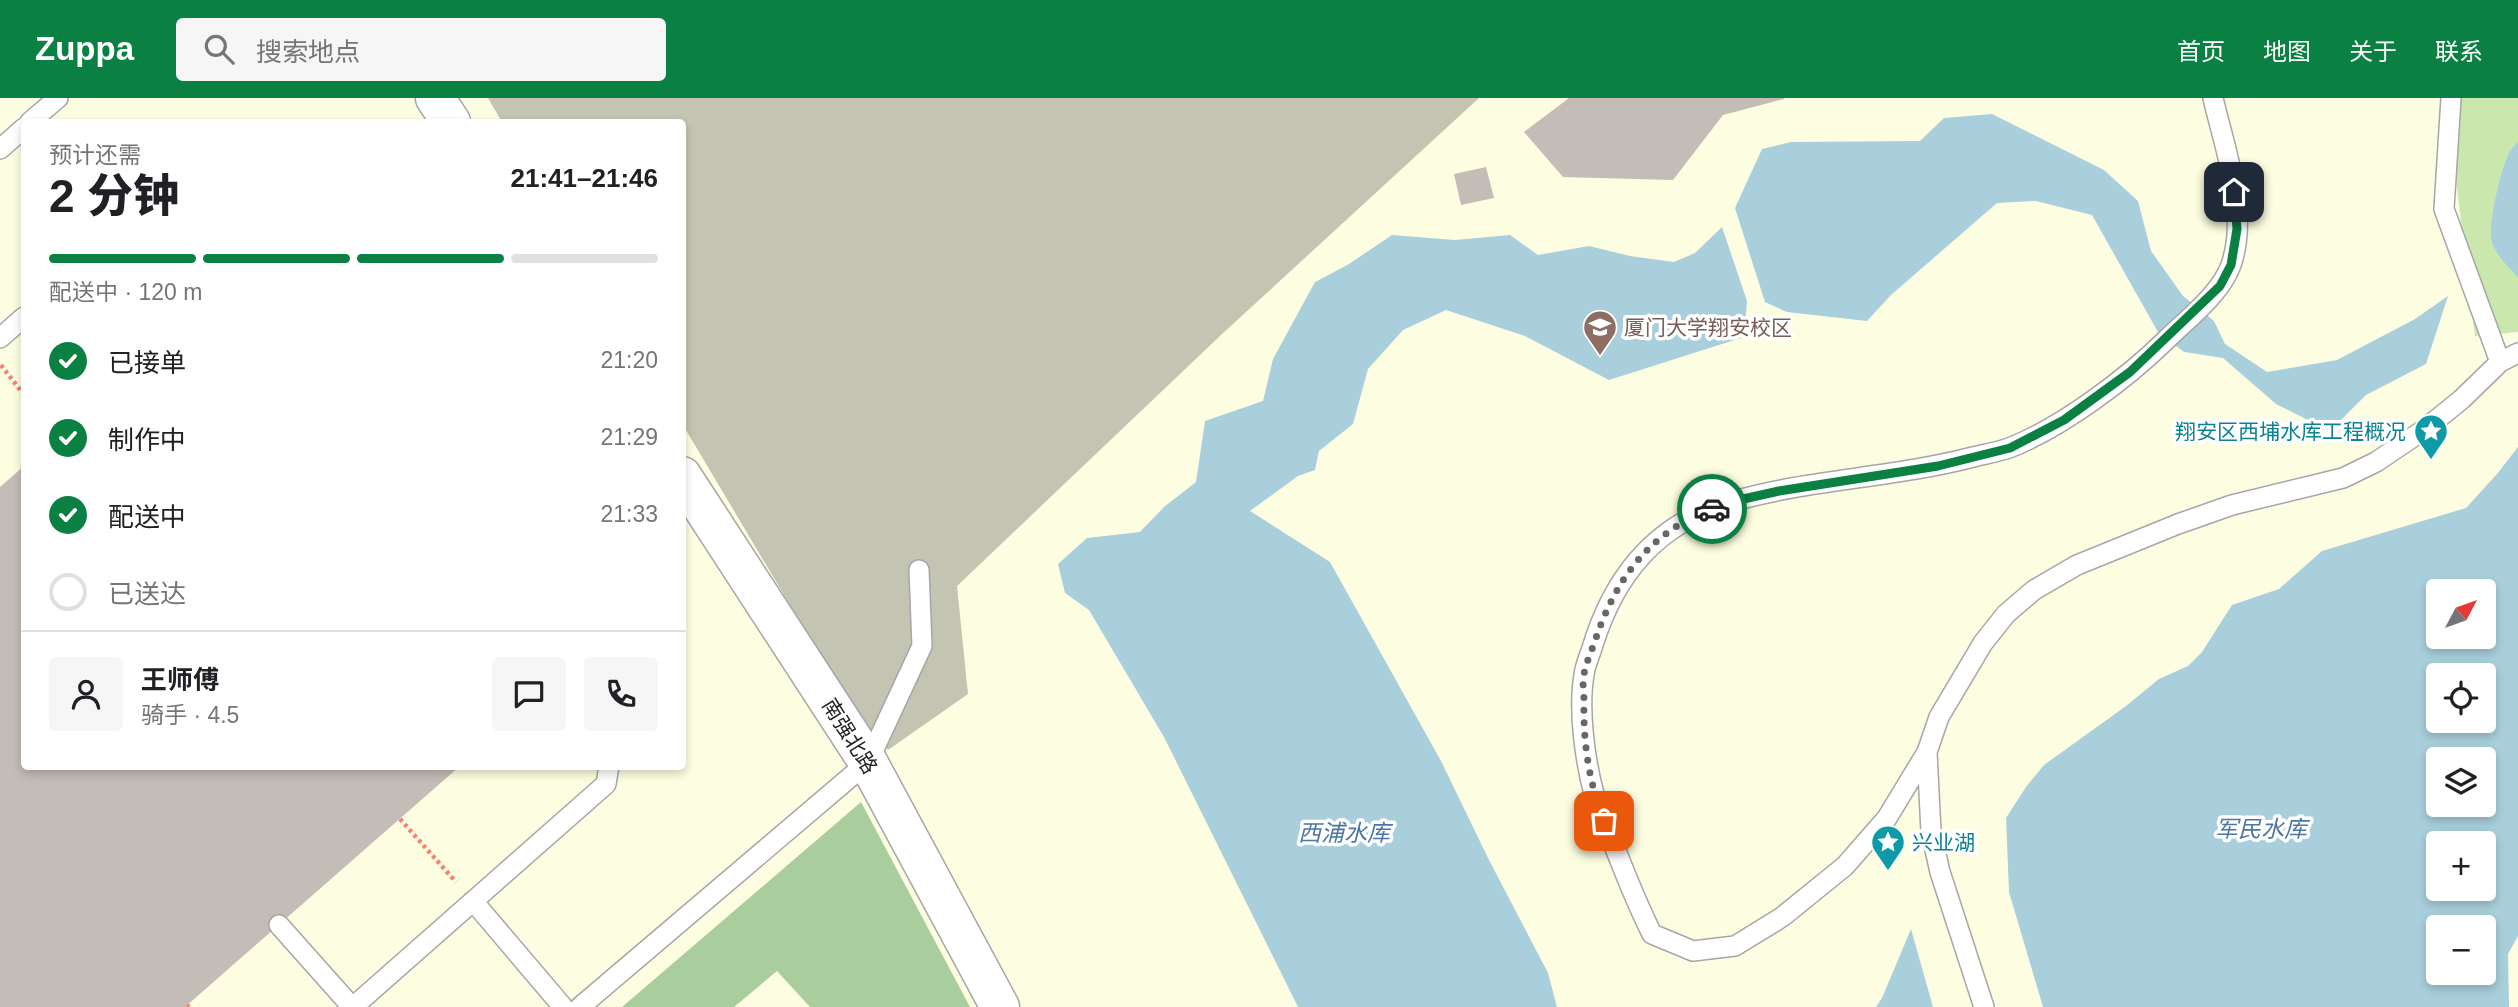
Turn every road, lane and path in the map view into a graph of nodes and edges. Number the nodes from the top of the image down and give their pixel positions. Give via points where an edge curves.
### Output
1 (58, 98) edge
2 (435, 98) edge
3 (2213, 98) edge
4 (2451, 98) edge
5 (34, 119) edge
6 (449, 119) edge
7 (21, 131) edge
8 (0, 149) edge
9 (21, 320) edge
10 (0, 338) edge
11 (2518, 353) edge
12 (2500, 362) junction
13 (0, 364) edge
14 (21, 391) edge
15 (686, 482) edge
16 (919, 570) dead end
17 (1927, 752) junction
18 (869, 762) junction
19 (608, 770) edge
20 (400, 819) dead end
21 (472, 901) junction
22 (279, 925) dead end
23 (353, 1007) edge
24 (563, 1007) edge
25 (580, 1007) edge
26 (1000, 1007) edge
27 (1984, 1007) edge

1 - 5 lane
2 - 6 street
3 - 17 lane via 2234,192 2237,229 2231,265 2220,286 2130,372 2064,420 2010,448 1938,466 1779,491 1698,514 1665,532 1631,567 1611,597 1584,675 1583,737 1594,796 1652,934 1693,951 1735,946 1782,917 1844,866 1887,818
4 - 12 lane via 2444,209
7 - 8 lane
9 - 10 lane
11 - 12 lane
12 - 17 lane via 2453,407 2376,462 2343,478 2232,505 2178,524 2077,565 2034,590 2006,614 1983,643 1939,717
13 - 14 path
15 - 18 street, 南强北路
16 - 18 lane via 922,646
17 - 27 lane via 1931,832
18 - 25 lane
18 - 26 street, 南强北路
19 - 21 lane via 606,784
20 - 21 path
21 - 23 lane
21 - 24 lane
22 - 23 lane

